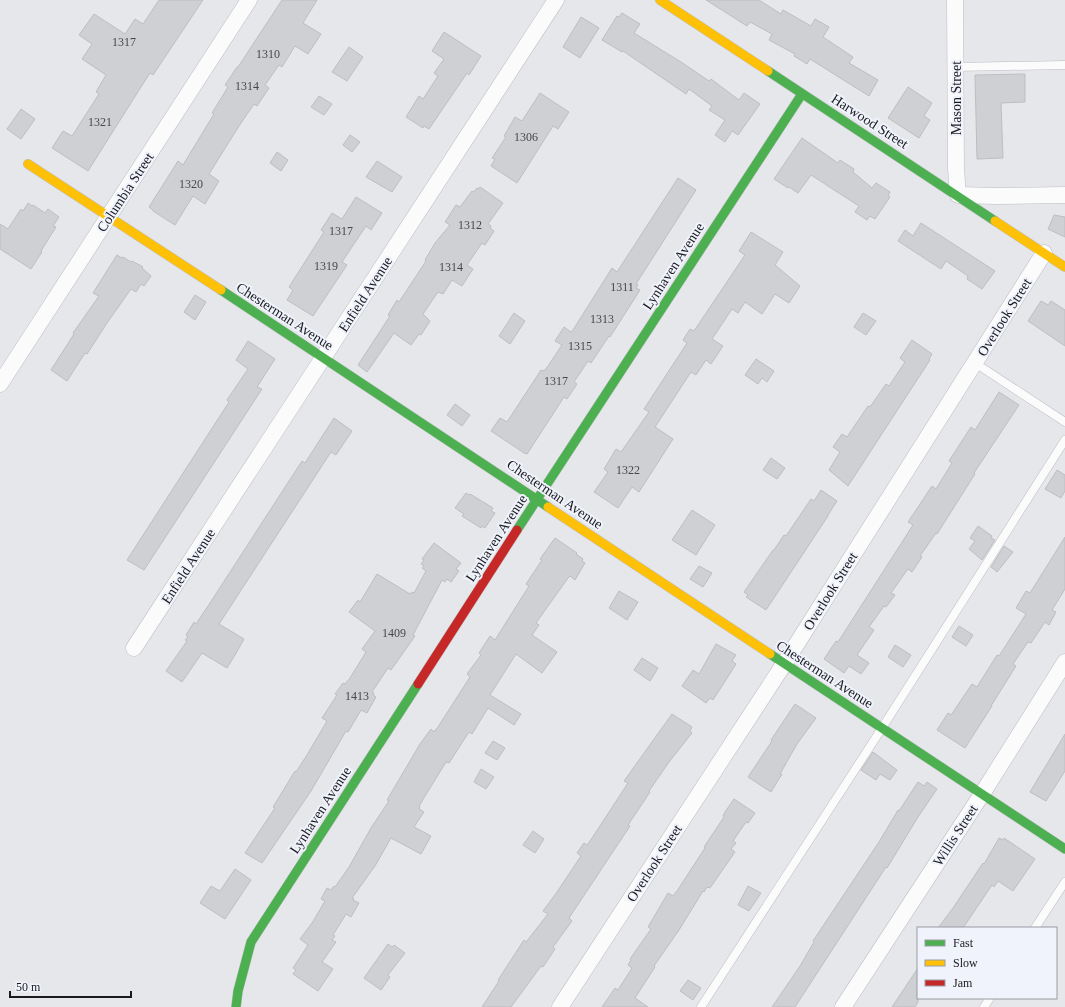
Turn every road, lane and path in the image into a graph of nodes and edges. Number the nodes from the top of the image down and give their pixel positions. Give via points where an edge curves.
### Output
1 (250, 0) edge
2 (556, 0) edge
3 (660, 0) edge
4 (955, 0) edge
5 (1065, 65) edge
6 (956, 67) junction
7 (802, 94) junction
8 (28, 164) dead end
9 (958, 195) junction
10 (1065, 195) edge
11 (108, 216) junction
12 (1044, 253) junction
13 (1065, 267) edge
14 (324, 358) junction
15 (975, 363) junction
16 (0, 384) edge
17 (1065, 422) edge
18 (1065, 440) edge
19 (537, 499) junction
20 (134, 648) dead end
21 (1065, 662) edge
22 (784, 664) junction
23 (882, 728) junction
24 (982, 794) junction
25 (1065, 849) edge
26 (1065, 882) edge
27 (1036, 927) edge
28 (236, 1007) edge
29 (560, 1007) edge
30 (701, 1007) edge
31 (843, 1007) edge

1 - 11 street, Columbia Street
2 - 14 street, Enfield Avenue
3 - 7 street, Harwood Street
4 - 6 street, Mason Street
5 - 6 lane
6 - 9 street, Mason Street
7 - 9 street, Harwood Street
7 - 19 street, Lynhaven Avenue
8 - 11 street, Chesterman Avenue
9 - 10 street
9 - 12 street, Harwood Street
11 - 14 street, Chesterman Avenue
11 - 16 street, Columbia Street
12 - 13 street, Harwood Street
12 - 15 street, Overlook Street
14 - 19 street, Chesterman Avenue
14 - 20 street, Enfield Avenue
15 - 17 lane
15 - 22 street, Overlook Street
18 - 23 lane
19 - 22 street, Chesterman Avenue
19 - 28 street, Lynhaven Avenue via 251,942
21 - 24 street, Willis Street
22 - 23 street, Chesterman Avenue
22 - 29 street, Overlook Street
23 - 24 street, Chesterman Avenue
23 - 30 lane
24 - 25 street, Chesterman Avenue
24 - 31 street, Willis Street
26 - 27 lane

